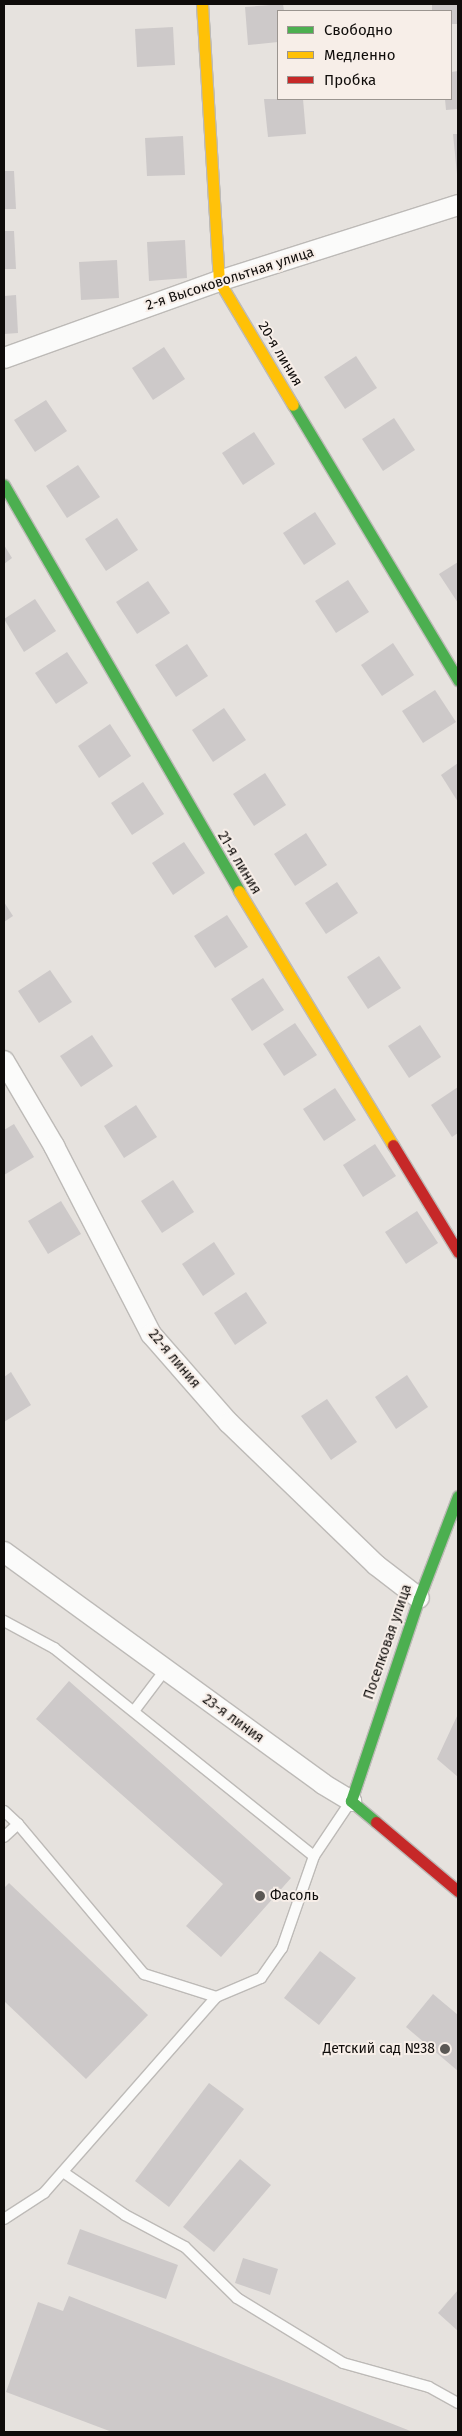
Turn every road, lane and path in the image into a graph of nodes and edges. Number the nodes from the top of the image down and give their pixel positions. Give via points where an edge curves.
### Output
1 (202, 4) edge
2 (458, 205) edge
3 (219, 281) junction
4 (4, 358) edge
5 (4, 485) edge
6 (458, 680) edge
7 (4, 1061) edge
8 (458, 1252) edge
9 (458, 1496) edge
10 (4, 1552) edge
11 (419, 1598) junction
12 (4, 1621) edge
13 (165, 1670) junction
14 (134, 1711) junction
15 (351, 1801) junction
16 (4, 1811) edge
17 (18, 1824) junction
18 (4, 1837) edge
19 (314, 1856) junction
20 (456, 1884) edge
21 (216, 1997) junction
22 (62, 2172) junction
23 (4, 2220) edge
24 (458, 2403) edge

1 - 3 street, 20-я линия
2 - 3 street, 2-я Высоковольтная улица
3 - 4 street, 2-я Высоковольтная улица
3 - 6 street, 20-я линия
5 - 8 street, 21-я линия via 213,850
7 - 11 street, 22-я линия via 54,1146 151,1334 229,1423 376,1565
9 - 11 street, Поселковая улица
10 - 13 street, 23-я линия
11 - 15 street, Поселковая улица
12 - 14 lane via 54,1648
13 - 14 lane
13 - 15 street, 23-я линия
14 - 19 lane
15 - 19 lane
15 - 20 street, 23-я линия
16 - 17 lane
17 - 18 lane
17 - 21 lane via 144,1974
19 - 21 lane via 282,1948 261,1978
21 - 22 lane
22 - 23 lane via 44,2193
22 - 24 lane via 126,2215 185,2247 237,2298 343,2363 429,2387

